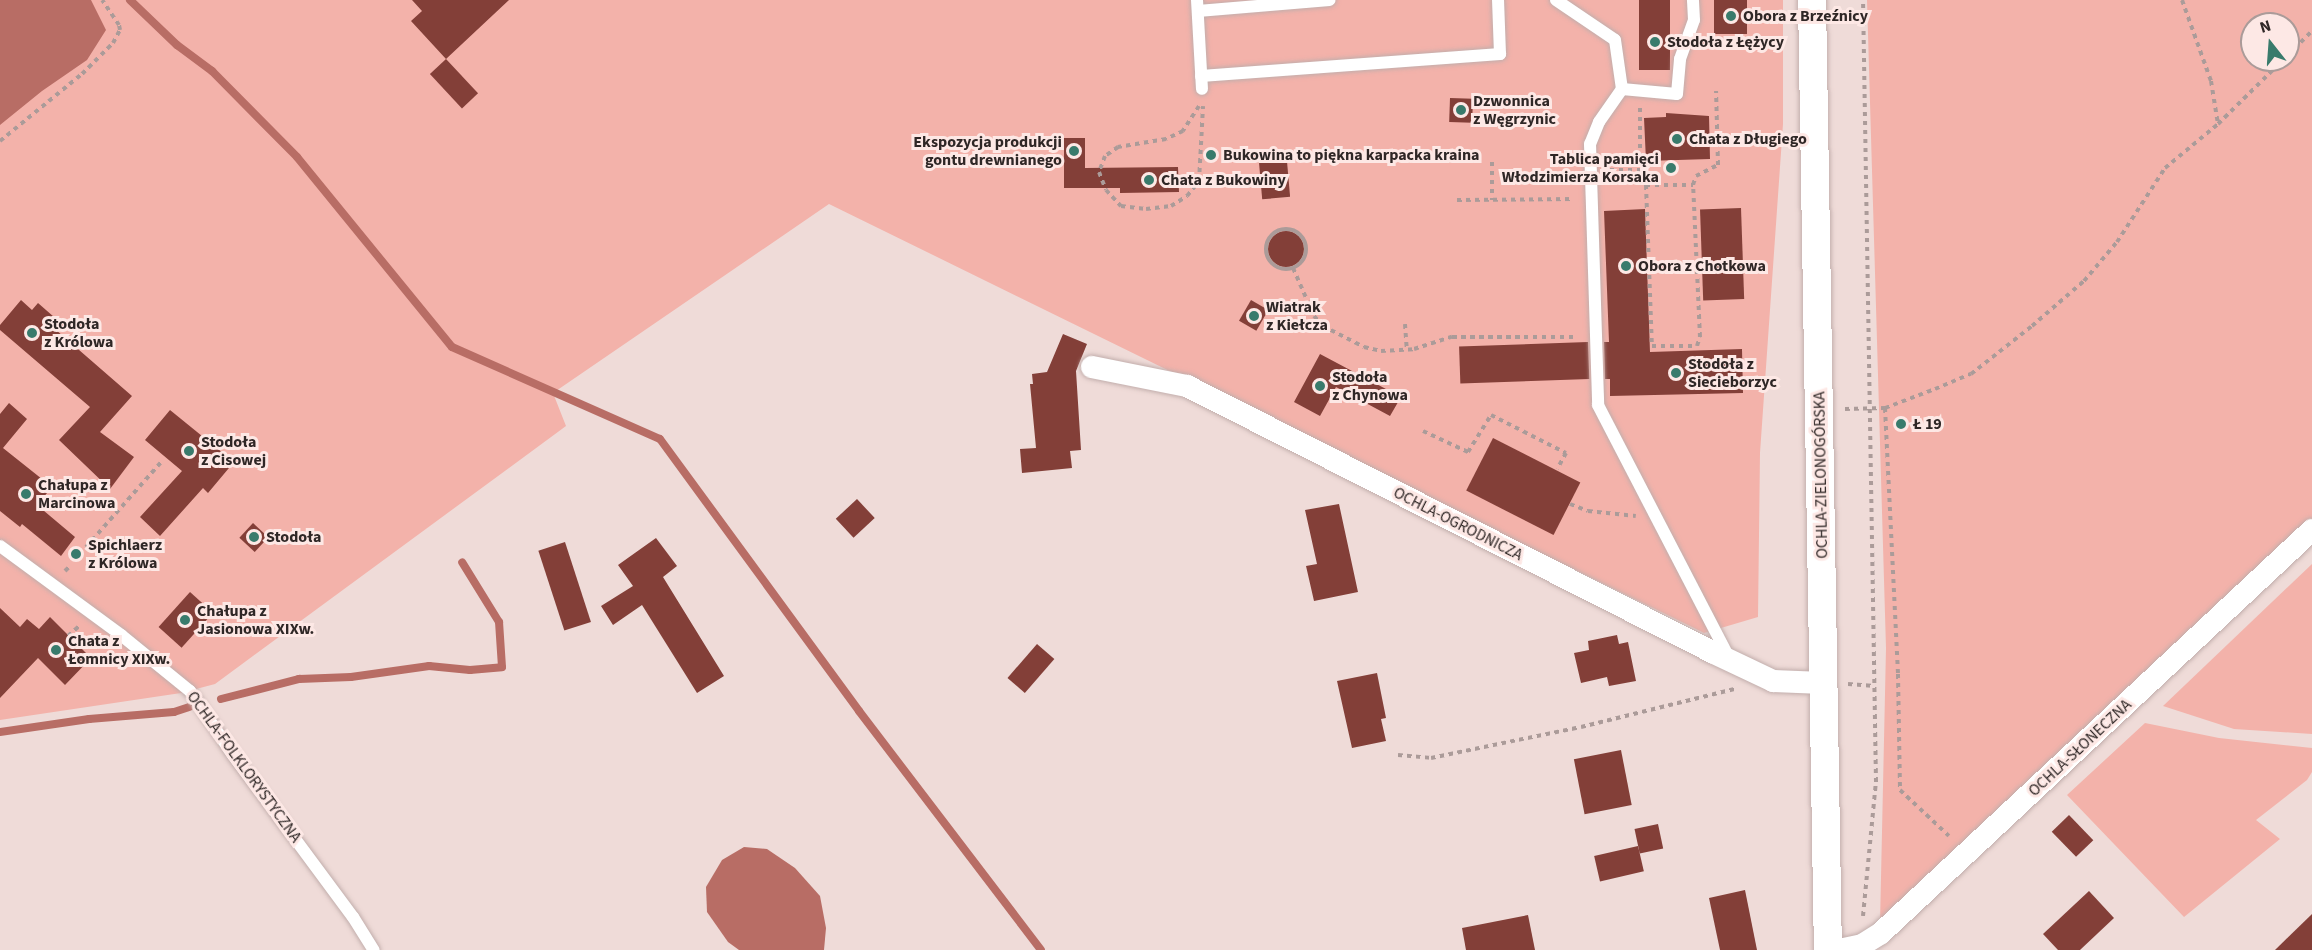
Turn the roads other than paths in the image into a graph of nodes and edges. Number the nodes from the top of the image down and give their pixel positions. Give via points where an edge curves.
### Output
1 (1329, 0) edge
2 (1498, 0) edge
3 (1556, 0) edge
4 (1693, 0) edge
5 (1812, 0) edge
6 (1197, 6) edge
7 (1201, 75) junction
8 (1622, 89) junction
9 (1202, 95) road end
10 (1092, 367) dead end
11 (2312, 530) edge
12 (0, 546) edge
13 (1730, 661) junction
14 (1823, 683) junction
15 (374, 950) edge
16 (1828, 950) edge
17 (1839, 950) edge

1 - 6 lane
2 - 7 lane via 1500,54
3 - 8 lane via 1615,40
4 - 8 lane via 1694,20 1680,59 1677,94
5 - 14 street, OCHLA-ZIELONOGÓRSKA
6 - 7 lane
7 - 9 lane
8 - 13 lane via 1599,122 1590,144 1598,405
10 - 13 street, OCHLA-OGRODNICZA via 1187,386
11 - 17 street, OCHLA-SŁONECZNA via 1881,933 1862,945
12 - 15 lane, OCHLA-FOLKLORYSTYCZNA via 190,691
13 - 14 street, OCHLA-OGRODNICZA via 1773,681
14 - 16 street, OCHLA-ZIELONOGÓRSKA

